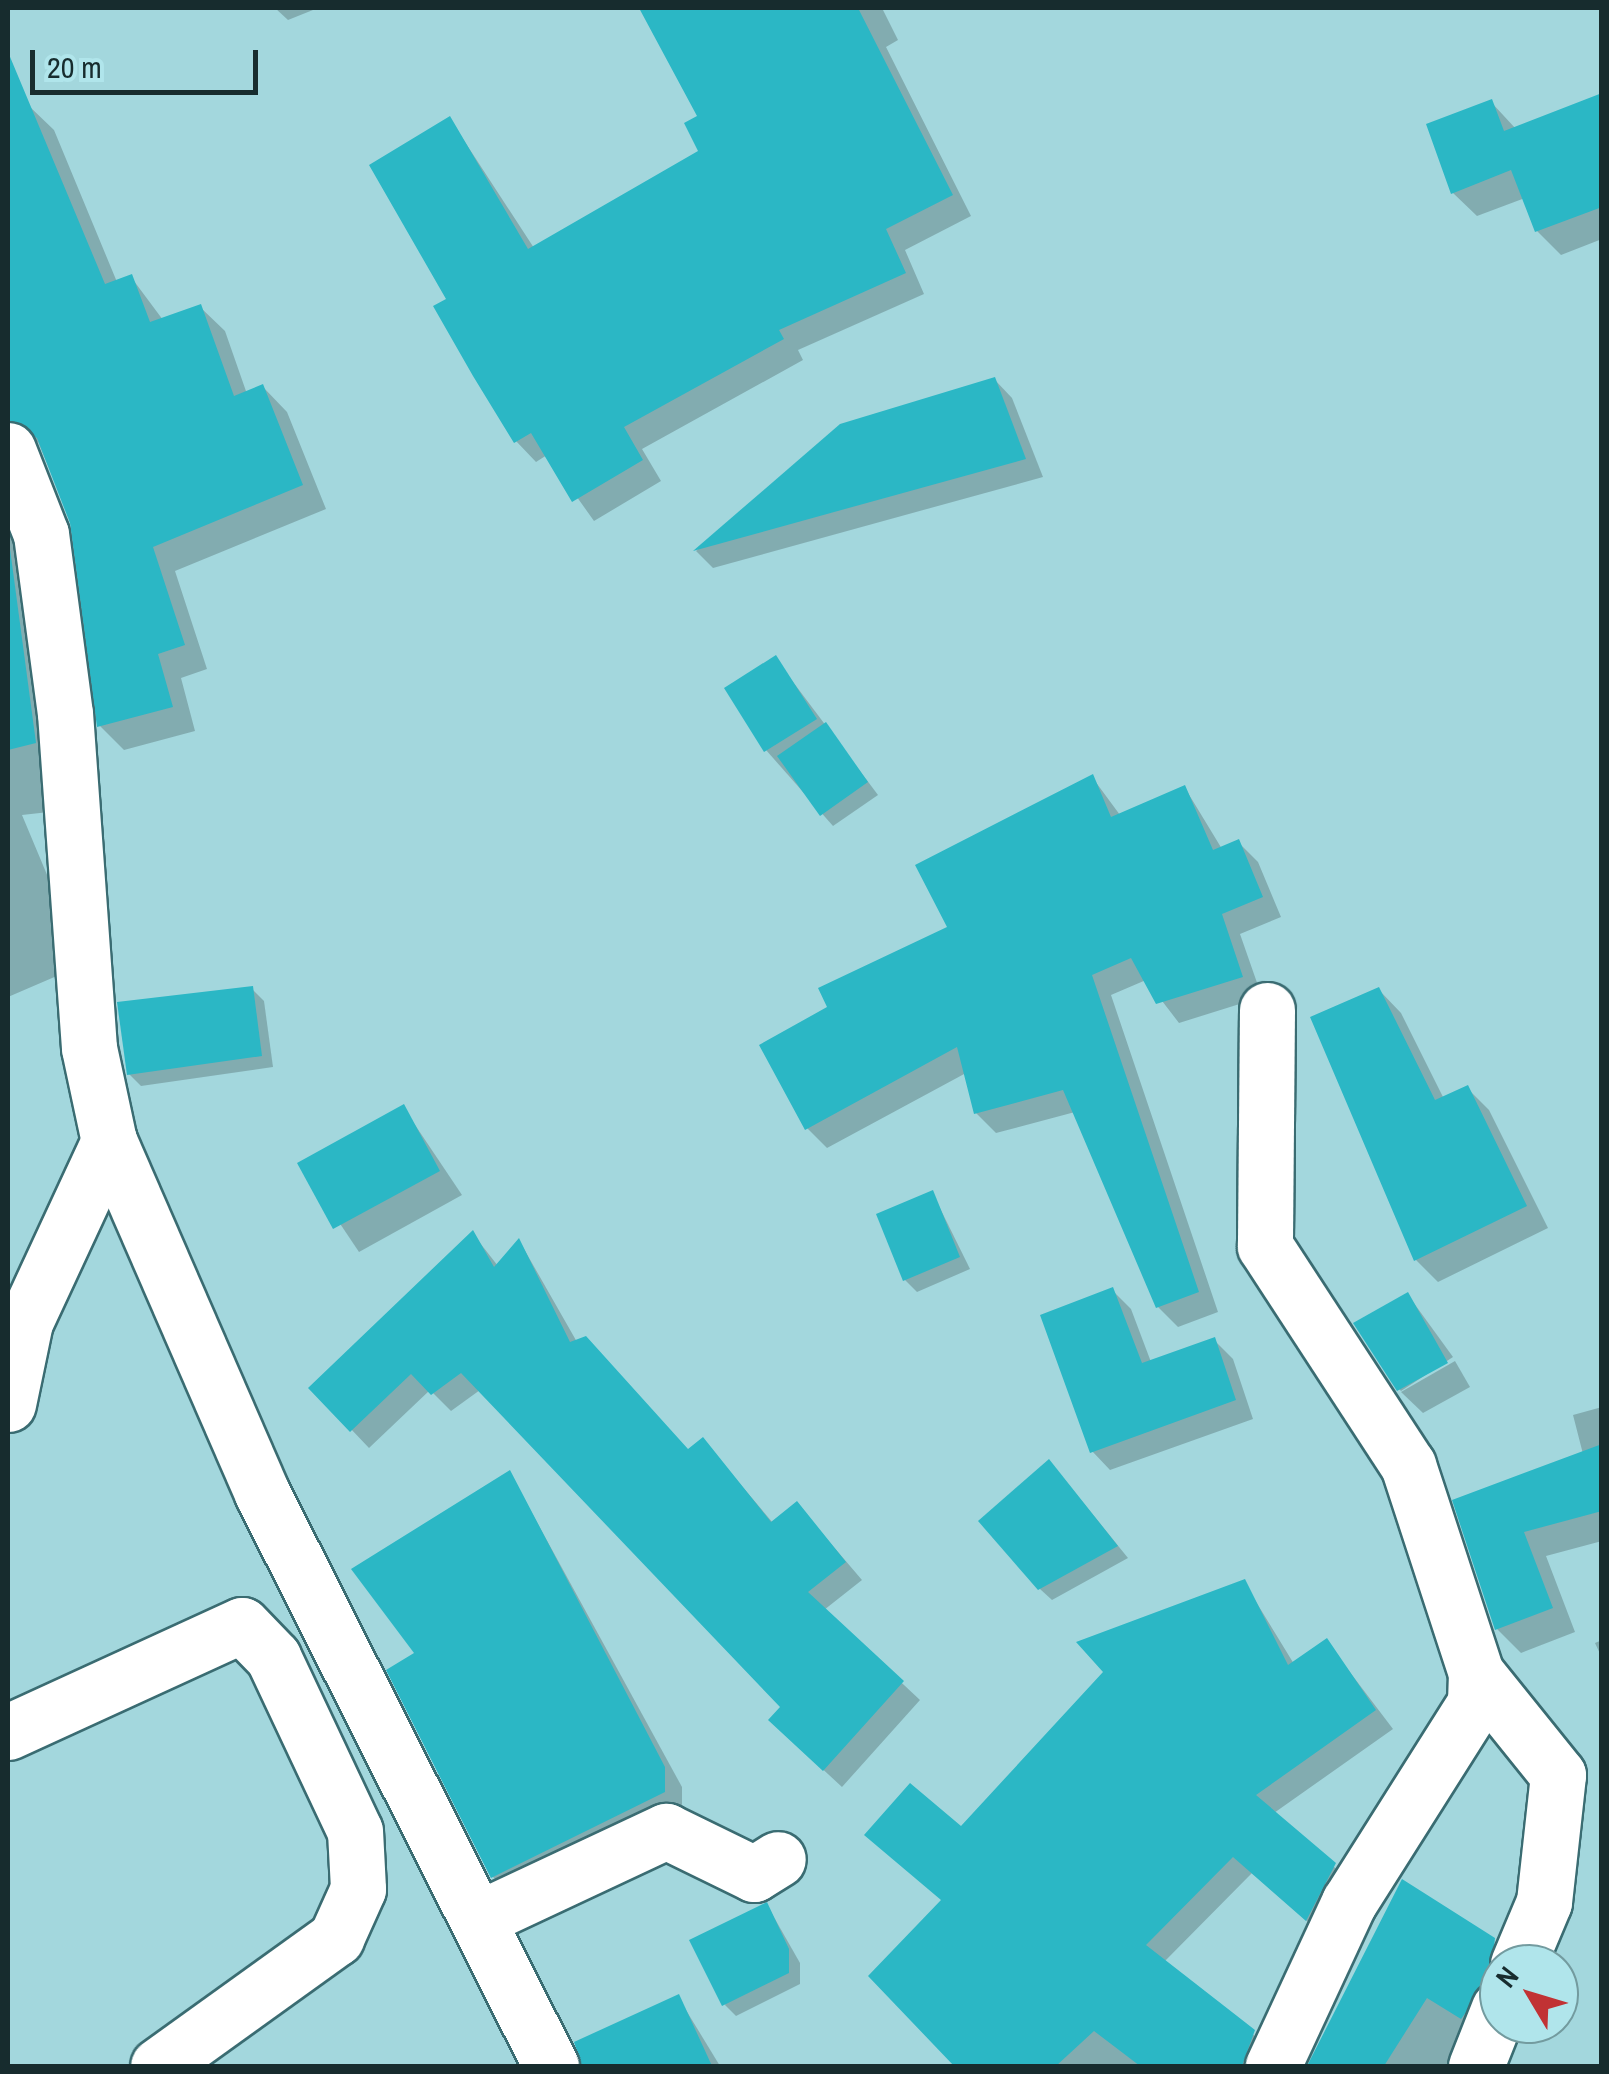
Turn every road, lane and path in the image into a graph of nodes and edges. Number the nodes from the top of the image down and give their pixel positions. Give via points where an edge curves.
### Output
1 (8, 450) edge
2 (1267, 1010) dead end
3 (109, 1141) junction
4 (8, 1404) edge
5 (1476, 1673) junction
6 (8, 1732) edge
7 (778, 1859) dead end
8 (478, 1919) junction
9 (1526, 1944) edge
10 (158, 2066) edge
11 (551, 2066) edge
12 (1272, 2066) edge

1 - 3 street via 40,534 66,713 89,1048
2 - 5 street via 1265,1246 1408,1465
3 - 4 street via 25,1322
3 - 8 street via 262,1493
5 - 9 street via 1558,1775 1544,1902
5 - 12 street via 1475,1703 1349,1902
6 - 10 street via 242,1624 273,1657 355,1831 358,1889 336,1938
7 - 8 street via 754,1874 666,1831
8 - 11 street

